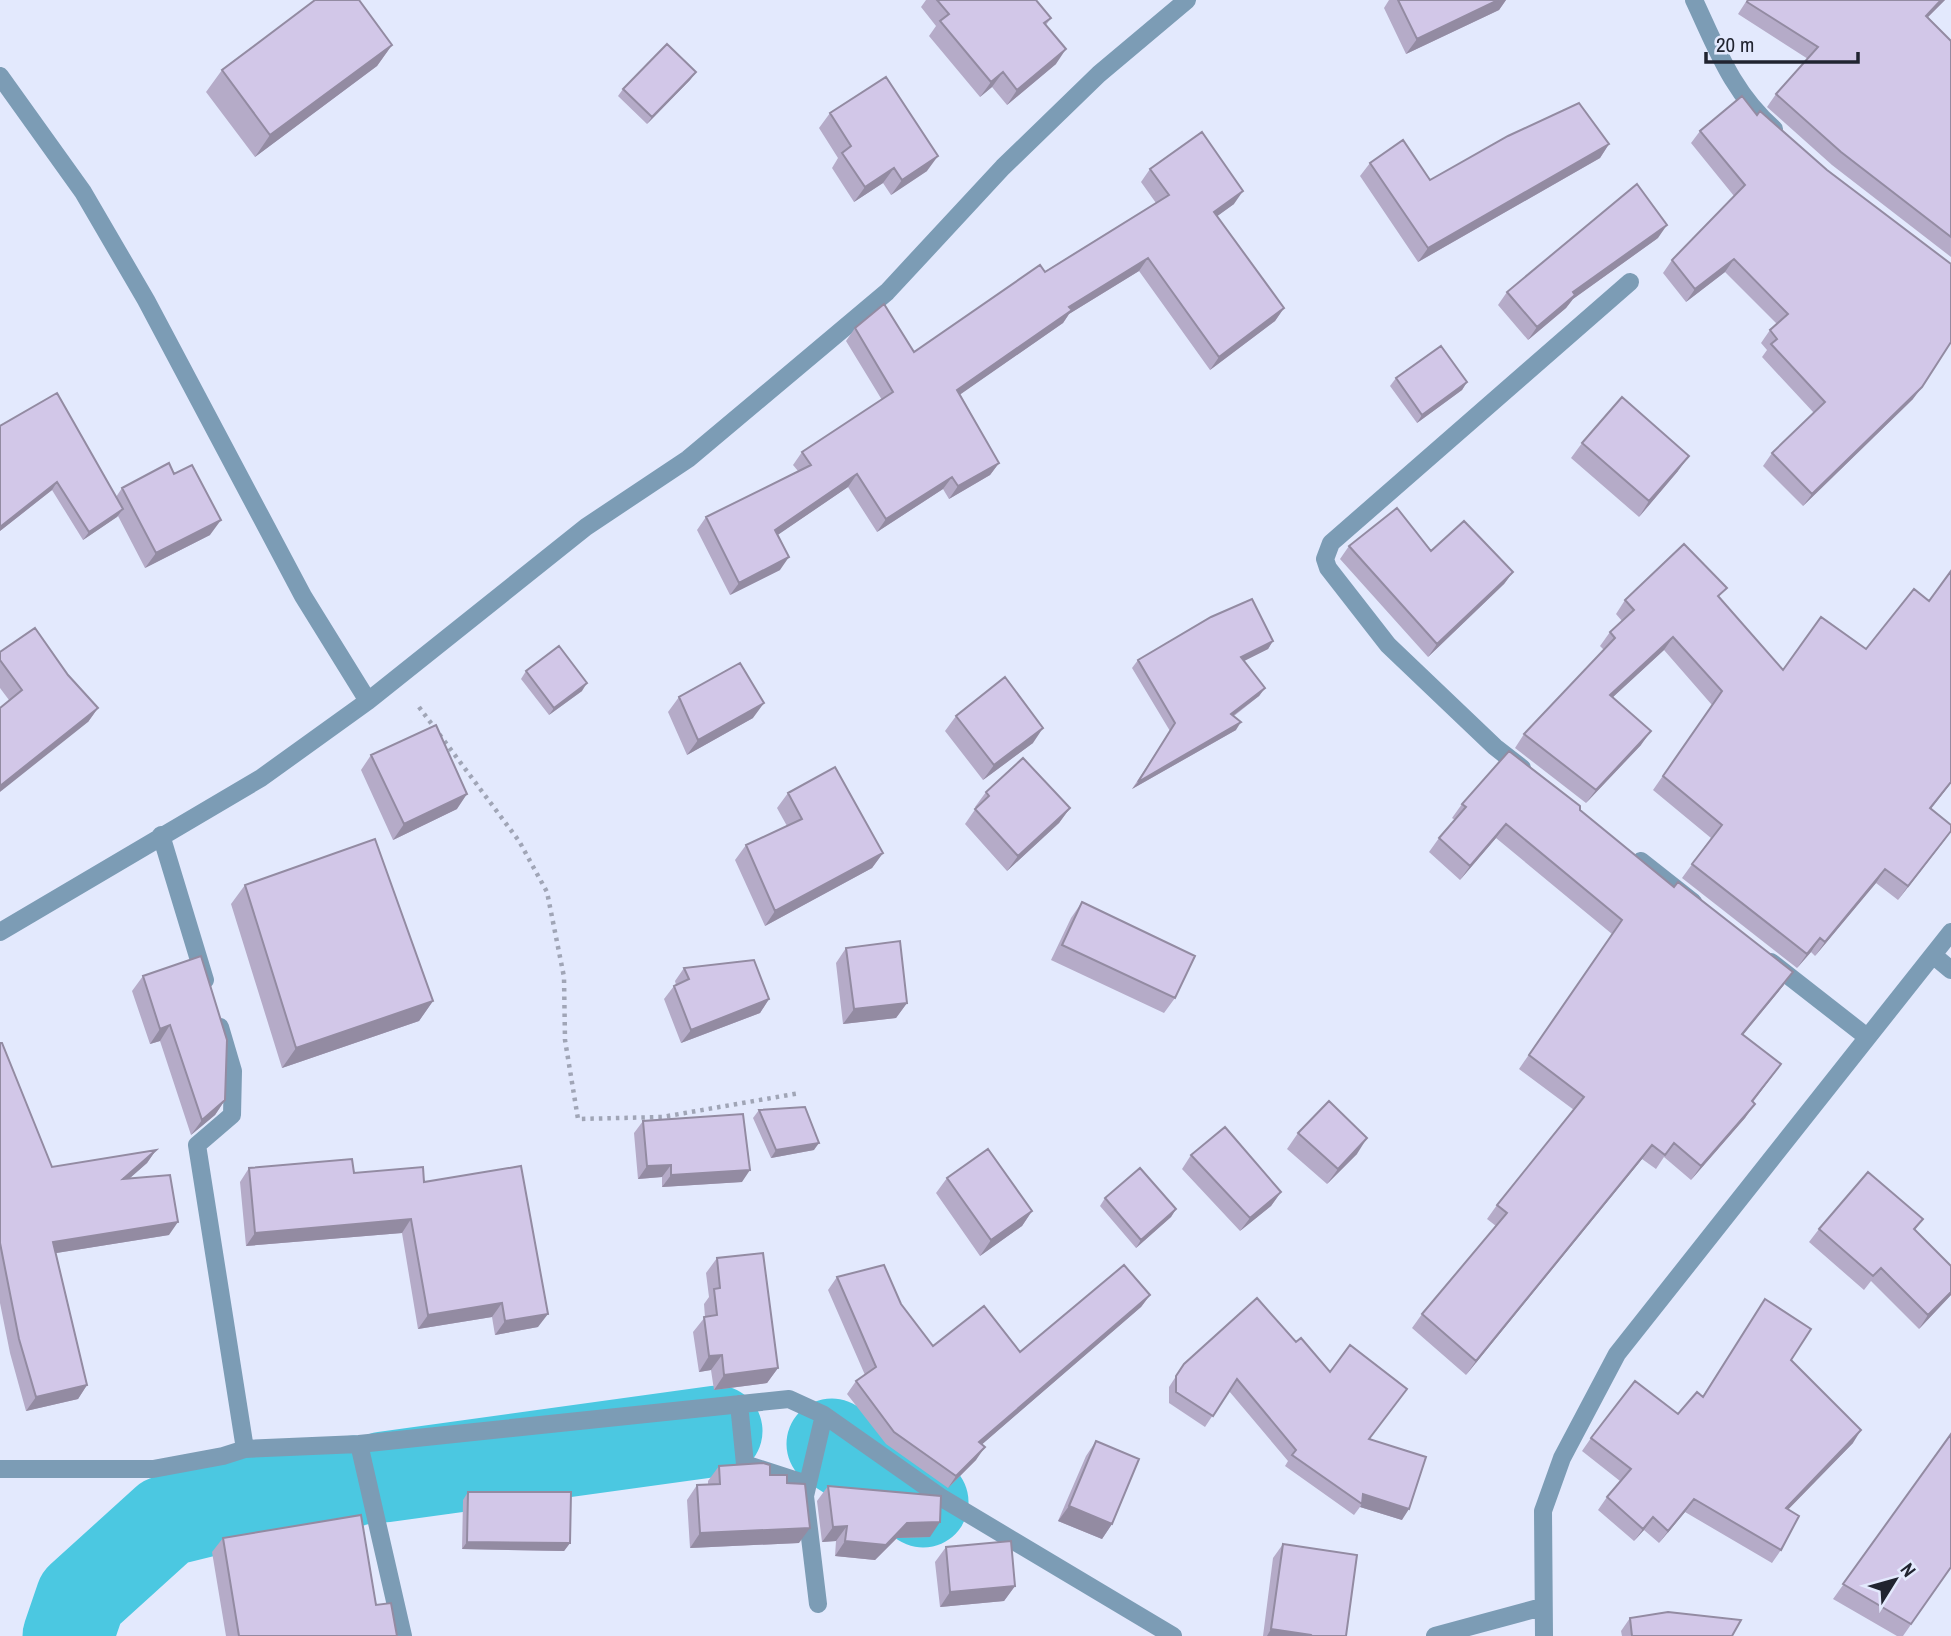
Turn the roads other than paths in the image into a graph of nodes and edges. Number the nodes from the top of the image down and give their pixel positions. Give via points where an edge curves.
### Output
1 (1186, 0) edge
2 (1694, 0) edge
3 (0, 76) edge
4 (1784, 138) edge
5 (1630, 282) dead end
6 (368, 701) junction
7 (1539, 781) edge
8 (161, 835) junction
9 (1626, 849) edge
10 (1703, 909) edge
11 (0, 932) edge
12 (1951, 932) edge
13 (1758, 952) edge
14 (1933, 955) junction
15 (1951, 970) edge
16 (1867, 1037) junction
17 (739, 1404) junction
18 (824, 1415) junction
19 (359, 1444) junction
20 (245, 1449) junction
21 (0, 1469) edge
22 (807, 1484) junction
23 (818, 1604) dead end
24 (1542, 1607) junction
25 (402, 1636) edge
26 (1173, 1636) edge
27 (1435, 1636) edge
28 (1544, 1636) edge

1 - 6 street via 1099,74 1003,167 887,292 688,459 586,527
2 - 4 street via 1733,84
3 - 6 street via 83,192 146,300 303,596
5 - 7 street via 1326,551 1328,568 1388,645 1495,747
6 - 8 street via 261,778
8 - 11 street
8 - 20 street via 233,1071 232,1115 197,1145
9 - 10 street
12 - 14 street
13 - 16 street
14 - 15 street
14 - 16 street
16 - 24 street via 1617,1354 1562,1458 1543,1511
17 - 18 street via 789,1399
17 - 19 street
17 - 22 street via 745,1464
18 - 22 street
18 - 26 street via 942,1498
19 - 20 street
19 - 25 street
20 - 21 street via 153,1469
22 - 23 street
24 - 27 street
24 - 28 street

